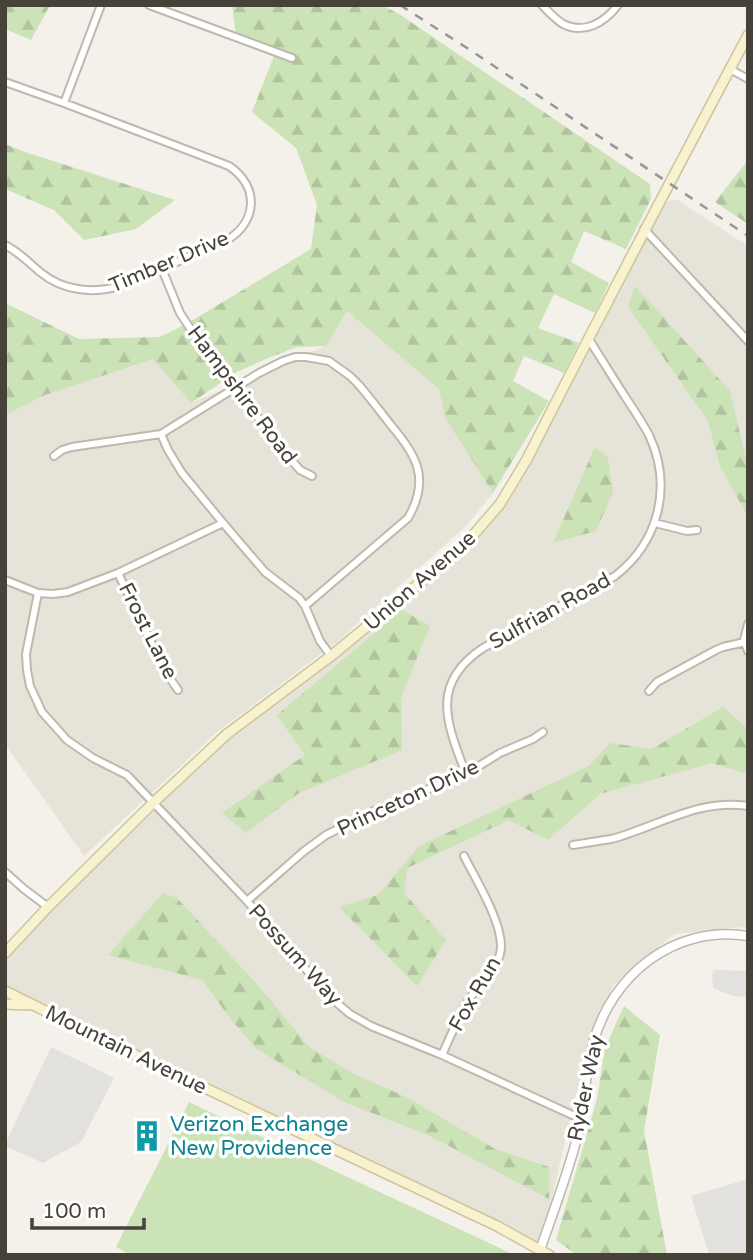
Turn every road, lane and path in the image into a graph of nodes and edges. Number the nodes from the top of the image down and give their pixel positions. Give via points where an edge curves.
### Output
1 (101, 5) edge
2 (149, 5) edge
3 (542, 5) edge
4 (618, 5) edge
5 (748, 35) edge
6 (292, 58) dead end
7 (730, 69) junction
8 (748, 79) edge
9 (5, 82) edge
10 (64, 103) junction
11 (644, 229) junction
12 (5, 245) edge
13 (162, 269) junction
14 (588, 338) junction
15 (748, 341) edge
16 (236, 388) junction
17 (162, 434) junction
18 (54, 456) dead end
19 (312, 476) dead end
20 (223, 523) junction
21 (655, 523) junction
22 (697, 530) dead end
23 (118, 573) junction
24 (5, 580) edge
25 (38, 593) junction
26 (305, 606) junction
27 (748, 624) edge
28 (745, 642) junction
29 (748, 651) edge
30 (331, 656) junction
31 (178, 690) dead end
32 (649, 691) dead end
33 (543, 732) dead end
34 (466, 774) junction
35 (153, 803) junction
36 (748, 806) edge
37 (573, 845) dead end
38 (464, 856) dead end
39 (5, 872) edge
40 (247, 901) junction
41 (48, 907) junction
42 (748, 936) edge
43 (5, 953) edge
44 (5, 991) edge
45 (5, 1004) edge
46 (32, 1005) junction
47 (442, 1055) junction
48 (581, 1119) junction
49 (545, 1252) edge

1 - 10 street
2 - 6 street
3 - 4 street via 563,24 579,28 602,21
5 - 7 main road, Union Avenue
7 - 8 street
7 - 11 main road, Union Avenue
9 - 10 street, Timber Drive
10 - 13 street, Timber Drive via 229,166 245,181 251,206 242,229
11 - 14 main road, Union Avenue
11 - 15 street
12 - 13 street, Timber Drive via 47,277 80,290 115,288
13 - 16 street, Hampshire Road via 180,313
14 - 21 street, Sulfrian Road via 653,446 660,482
14 - 30 main road, Union Avenue via 514,483 488,520 446,563
16 - 17 street
16 - 19 street, Hampshire Road via 300,470
16 - 26 street via 283,361 306,357 329,361 359,385 408,446 418,469 419,495 408,518
17 - 18 street via 72,447
17 - 20 street via 181,473
20 - 23 street
20 - 26 street via 265,572
21 - 22 street
21 - 34 street, Sulfrian Road via 641,550 615,576 483,648 456,673 446,715
23 - 25 street via 68,592
23 - 31 street, Frost Lane
24 - 25 street
25 - 35 street, Possum Way via 26,654 30,686 42,712 67,740 127,775
26 - 30 street
27 - 28 street
28 - 29 street
28 - 32 street via 716,650 657,682
30 - 35 main road, Union Avenue via 227,734
33 - 34 street, Princeton Drive
34 - 40 street, Princeton Drive via 326,835
35 - 40 street, Possum Way
35 - 41 main road, Union Avenue
36 - 37 street via 704,807 611,838
38 - 47 street, Fox Run via 495,917 501,955 470,997
39 - 41 street
40 - 47 street, Possum Way via 350,1014
41 - 43 main road, Union Avenue
42 - 48 street, Ryder Way via 711,934 682,941 655,954 623,986 593,1041
44 - 46 main road, Mountain Avenue
45 - 46 main road
46 - 49 main road, Mountain Avenue
47 - 48 street, Possum Way
48 - 49 street, Ryder Way

